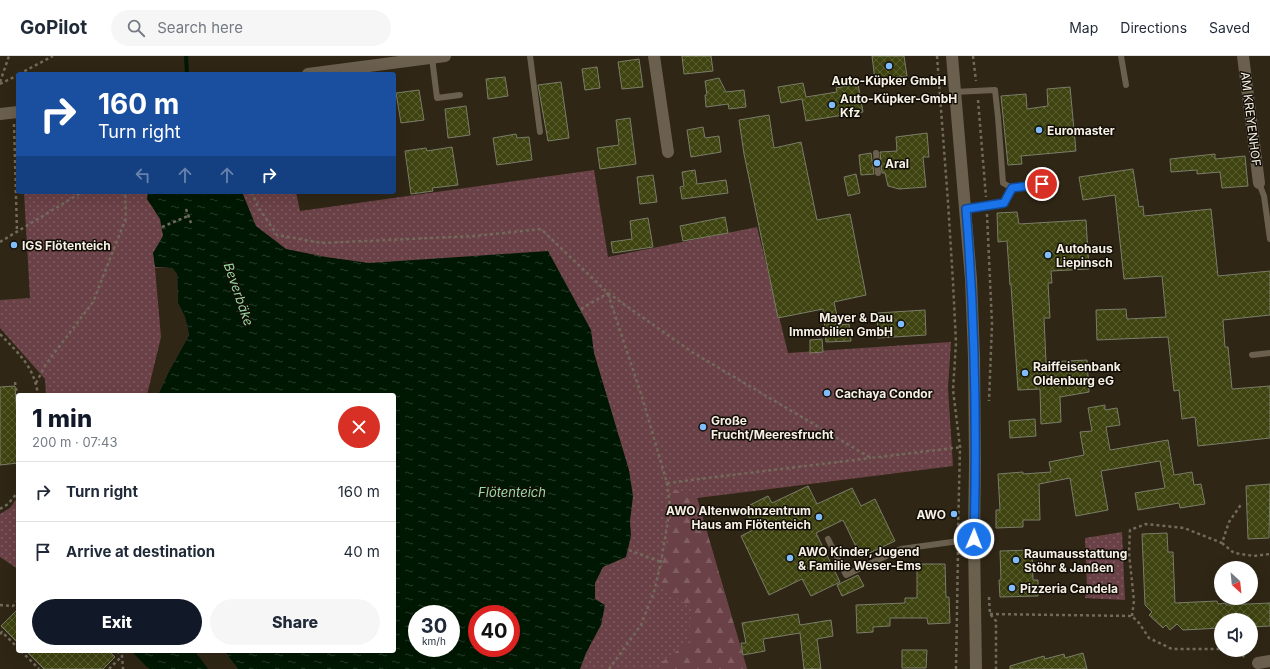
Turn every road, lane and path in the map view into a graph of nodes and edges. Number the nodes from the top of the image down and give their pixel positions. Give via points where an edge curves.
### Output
1 (9, 56) edge
2 (53, 56) edge
3 (445, 56) edge
4 (530, 56) edge
5 (654, 56) edge
6 (936, 56) edge
7 (952, 56) edge
8 (1121, 56) edge
9 (1243, 56) edge
10 (432, 58) junction
11 (22, 72) edge
12 (324, 72) edge
13 (16, 75) edge
14 (0, 83) edge
15 (1126, 85) dead end
16 (954, 92) junction
17 (460, 95) dead end
18 (16, 112) edge
19 (0, 114) edge
20 (540, 132) dead end
21 (668, 152) dead end
22 (876, 153) dead end
23 (878, 174) dead end
24 (1057, 183) dead end
25 (1259, 183) joint
26 (1012, 188) junction
27 (17, 194) edge
28 (80, 194) edge
29 (125, 194) edge
30 (253, 194) edge
31 (186, 209) dead end
32 (966, 209) junction
33 (188, 216) junction
34 (191, 223) dead end
35 (162, 227) dead end
36 (17, 232) junction
37 (1270, 238) edge
38 (0, 242) edge
39 (608, 293) junction
40 (581, 309) dead end
41 (0, 334) edge
42 (1270, 353) edge
43 (1252, 354) dead end
44 (15, 382) dead end
45 (36, 383) junction
46 (17, 393) edge
47 (38, 393) edge
48 (975, 445) junction
49 (960, 447) junction
50 (871, 458) junction
51 (667, 483) junction
52 (16, 494) edge
53 (1242, 504) dead end
54 (0, 509) edge
55 (828, 539) dead end
56 (974, 539) junction
57 (958, 541) junction
58 (1222, 543) junction
59 (629, 550) dead end
60 (1270, 554) edge
61 (661, 562) junction
62 (16, 602) edge
63 (0, 605) edge
64 (975, 613) junction
65 (1132, 616) junction
66 (0, 634) edge
67 (16, 646) edge
68 (1214, 649) edge
69 (23, 653) edge
70 (119, 653) edge
71 (122, 656) junction
72 (1250, 657) edge
73 (1264, 662) edge
74 (39, 669) edge
75 (109, 669) edge
76 (123, 669) edge
77 (609, 669) edge
78 (956, 669) edge
79 (976, 669) edge

1 - 14 path
2 - 11 path
3 - 10 street
4 - 20 lane
5 - 21 street
6 - 49 path via 953,282 956,343 953,390
7 - 16 street
8 - 15 lane
9 - 25 street, AM KREYENHOF
10 - 12 street
10 - 17 lane via 437,98
13 - 14 path
16 - 26 lane via 995,90 1003,183
16 - 32 street
18 - 19 street
22 - 23 lane
24 - 26 lane
25 - 37 lane via 1264,196
26 - 32 lane via 1004,203
27 - 36 path
28 - 36 path
29 - 45 path via 126,218 93,302 46,364
30 - 39 path via 277,235 322,242 475,236 541,229
31 - 33 path
32 - 48 street via 974,357
33 - 34 path
33 - 35 path
36 - 38 path
39 - 40 path
39 - 50 path via 692,352
39 - 51 path
41 - 45 path via 28,364
42 - 43 lane
44 - 46 path
45 - 47 path
48 - 49 path
48 - 56 street
49 - 50 path
49 - 57 path
50 - 51 path
51 - 61 path via 670,508
52 - 54 path
53 - 58 path via 1229,522
55 - 57 lane via 846,575 901,549
56 - 57 lane
56 - 64 street
57 - 78 path
58 - 60 path via 1234,553 1254,556
58 - 65 path via 1184,528 1146,524 1130,530 1129,554 1134,601
59 - 61 path
61 - 77 path via 654,592 641,625
62 - 63 path via 13,606
64 - 65 path
64 - 79 street
65 - 68 path via 1149,638 1172,649
66 - 67 path via 2,632
69 - 74 path
70 - 71 path
71 - 75 path
71 - 76 path
72 - 73 path

